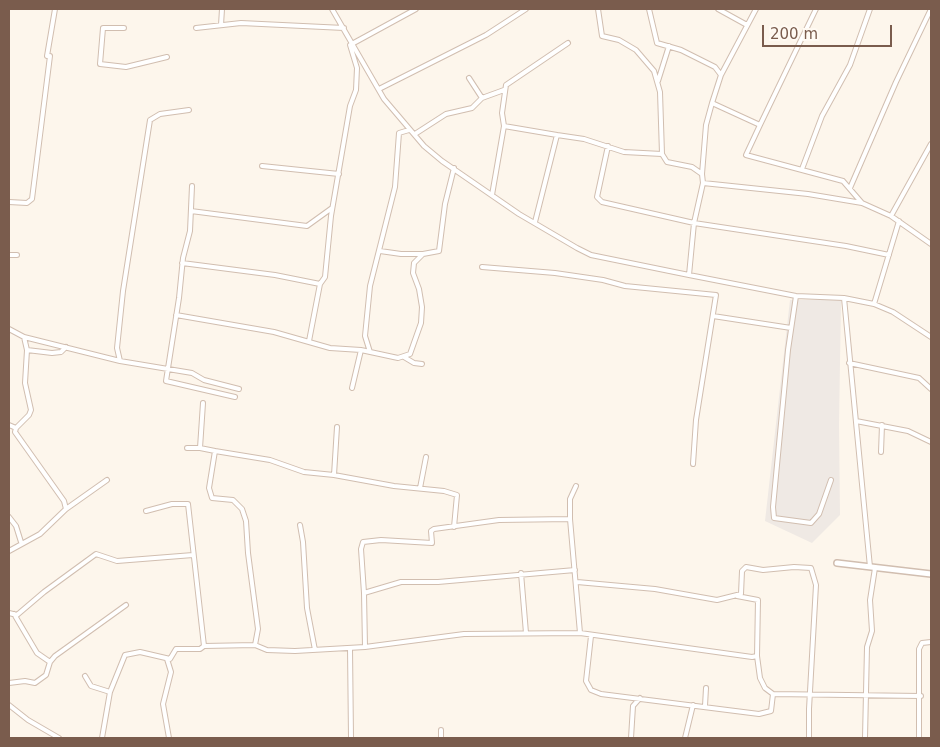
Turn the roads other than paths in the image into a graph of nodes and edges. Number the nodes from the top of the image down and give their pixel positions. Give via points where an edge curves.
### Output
1 (55, 9) edge
2 (222, 9) edge
3 (332, 9) edge
4 (416, 9) edge
5 (526, 9) edge
6 (598, 9) edge
7 (649, 9) edge
8 (718, 9) edge
9 (756, 9) edge
10 (816, 9) edge
11 (870, 9) edge
12 (931, 9) edge
13 (221, 25) junction
14 (747, 25) junction
15 (124, 28) dead end
16 (196, 28) dead end
17 (344, 28) junction
18 (352, 42) junction
19 (568, 44) dead end
20 (669, 46) junction
21 (167, 57) dead end
22 (715, 67) junction
23 (357, 68) junction
24 (724, 69) junction
25 (369, 71) junction
26 (721, 75) junction
27 (468, 78) dead end
28 (658, 81) junction
29 (379, 89) junction
30 (504, 90) junction
31 (482, 98) junction
32 (712, 103) junction
33 (189, 110) dead end
34 (760, 125) junction
35 (504, 126) junction
36 (409, 130) junction
37 (414, 134) junction
38 (557, 135) junction
39 (931, 144) edge
40 (608, 146) junction
41 (662, 154) junction
42 (262, 166) dead end
43 (454, 168) junction
44 (802, 169) junction
45 (339, 174) junction
46 (702, 174) junction
47 (702, 183) junction
48 (192, 186) dead end
49 (850, 188) junction
50 (492, 195) junction
51 (9, 202) edge
52 (862, 203) junction
53 (332, 208) junction
54 (191, 211) junction
55 (892, 216) junction
56 (899, 221) junction
57 (535, 222) junction
58 (694, 224) junction
59 (931, 244) edge
60 (380, 251) junction
61 (9, 254) edge
62 (423, 254) junction
63 (17, 255) dead end
64 (889, 255) junction
65 (182, 263) junction
66 (482, 267) dead end
67 (689, 276) junction
68 (320, 284) junction
69 (796, 296) junction
70 (844, 298) junction
71 (874, 304) junction
72 (176, 315) junction
73 (713, 316) junction
74 (791, 328) junction
75 (9, 329) edge
76 (931, 336) edge
77 (24, 337) junction
78 (309, 341) junction
79 (66, 347) junction
80 (27, 350) junction
81 (361, 350) junction
82 (370, 352) junction
83 (404, 357) junction
84 (120, 361) junction
85 (849, 363) junction
86 (422, 364) dead end
87 (168, 371) junction
88 (352, 388) dead end
89 (239, 389) dead end
90 (931, 389) edge
91 (235, 397) dead end
92 (203, 403) dead end
93 (856, 421) junction
94 (9, 425) edge
95 (882, 425) junction
96 (337, 427) dead end
97 (16, 428) junction
98 (931, 442) edge
99 (187, 448) dead end
100 (200, 448) junction
101 (215, 451) junction
102 (881, 452) dead end
103 (426, 457) dead end
104 (693, 464) dead end
105 (334, 475) junction
106 (107, 480) dead end
107 (831, 480) dead end
108 (576, 486) dead end
109 (420, 488) junction
110 (66, 509) junction
111 (146, 511) dead end
112 (9, 517) edge
113 (570, 519) junction
114 (300, 524) dead end
115 (454, 526) junction
116 (21, 542) junction
117 (9, 551) edge
118 (193, 555) junction
119 (837, 563) dead end
120 (873, 568) junction
121 (575, 570) junction
122 (520, 573) junction
123 (931, 574) edge
124 (577, 582) junction
125 (364, 593) junction
126 (737, 596) junction
127 (126, 605) dead end
128 (9, 613) edge
129 (14, 614) junction
130 (526, 633) junction
131 (580, 633) junction
132 (591, 636) junction
133 (931, 642) edge
134 (255, 645) junction
135 (204, 646) junction
136 (366, 647) junction
137 (350, 648) junction
138 (315, 650) junction
139 (758, 656) junction
140 (167, 659) junction
141 (50, 662) junction
142 (85, 676) dead end
143 (9, 683) edge
144 (706, 688) dead end
145 (110, 692) junction
146 (773, 694) junction
147 (810, 695) junction
148 (866, 695) junction
149 (921, 696) junction
150 (640, 698) junction
151 (9, 705) edge
152 (693, 705) junction
153 (705, 706) junction
154 (441, 730) dead end
155 (59, 738) edge
156 (102, 738) edge
157 (169, 738) edge
158 (351, 738) edge
159 (441, 738) edge
160 (631, 738) edge
161 (685, 738) edge
162 (809, 738) edge
163 (865, 738) edge
164 (919, 738) edge

1 - 51 street via 32,199 27,203
2 - 13 street
3 - 17 street
4 - 18 street
5 - 29 street via 486,34
6 - 28 street via 602,36 619,40 636,50 654,71
7 - 20 street via 657,43
8 - 14 street
9 - 14 street
10 - 34 street
11 - 44 street via 850,65 822,116
12 - 49 street
13 - 16 street
13 - 17 street
14 - 24 street
15 - 21 street via 103,28 100,64 126,67
17 - 18 street
18 - 23 street via 350,45
18 - 25 street
19 - 30 street via 506,84
20 - 22 street
20 - 28 street
22 - 24 street
22 - 26 street
23 - 25 street
23 - 45 street via 356,90 350,106
24 - 26 street
25 - 29 street
26 - 32 street
27 - 31 street
28 - 41 street
29 - 36 street
30 - 31 street
30 - 35 street
31 - 37 street via 472,108 446,114
32 - 34 street
32 - 46 street via 706,125
33 - 84 street via 160,114 150,120 123,291 117,348
34 - 44 street via 746,155
35 - 38 street
35 - 50 street
36 - 37 street
36 - 60 street via 399,133 396,187
37 - 43 street via 424,146
38 - 40 street
38 - 57 street
39 - 55 street
40 - 41 street via 624,152
40 - 58 street via 597,197 602,202
41 - 46 street via 667,162 692,167
42 - 45 street
43 - 50 street
43 - 62 street via 439,251
44 - 49 street via 843,181
45 - 53 street
46 - 47 street
47 - 52 street
47 - 58 street
48 - 54 street
49 - 52 street
50 - 57 street
52 - 55 street
53 - 54 street via 308,226
53 - 68 street via 325,277
54 - 65 street
55 - 56 street
56 - 59 street
56 - 64 street
57 - 67 street via 591,255
58 - 64 street
58 - 67 street
60 - 62 street
60 - 82 street via 370,286 365,336
61 - 63 street
62 - 83 street via 414,263 413,273 422,306 421,323 410,354
64 - 71 street
65 - 68 street via 276,274
65 - 72 street
66 - 73 street via 555,272 625,286 716,295
67 - 69 street
68 - 78 street
69 - 70 street
69 - 74 street
70 - 71 street
70 - 85 street
71 - 76 street
72 - 78 street
72 - 87 street
73 - 74 street
73 - 104 street via 696,420
74 - 107 street via 774,518 811,523 819,514
75 - 77 street
77 - 79 street
77 - 80 street
78 - 81 street via 330,348
79 - 80 street via 52,354
79 - 84 street
80 - 97 street via 25,383 30,415
81 - 82 street
81 - 88 street
82 - 83 street
83 - 86 street
84 - 87 street
85 - 90 street via 919,378
85 - 93 street
87 - 89 street via 192,373 204,380
87 - 91 street via 166,381
92 - 100 street
93 - 95 street
93 - 120 street
94 - 97 street
95 - 98 street
95 - 102 street
96 - 105 street
97 - 110 street via 15,432 64,501
99 - 100 street
100 - 101 street
101 - 105 street via 270,460 304,472
101 - 134 street via 210,488 212,498 233,500 242,509 246,521 258,630
103 - 109 street
105 - 109 street
106 - 110 street
108 - 113 street via 570,499
109 - 115 street via 457,495
110 - 116 street via 40,534
111 - 118 street via 172,504 188,504
112 - 116 street
113 - 115 street via 499,520
113 - 121 street
114 - 138 street via 306,608
115 - 125 street via 432,530 432,544 381,540 363,542
116 - 117 street
118 - 129 street via 117,561 96,554 31,605
118 - 135 street
119 - 120 street
120 - 123 street
120 - 148 street
121 - 122 street
121 - 124 street
122 - 125 street via 438,582 401,582
122 - 130 street
124 - 126 street via 656,589 717,600
124 - 131 street
125 - 136 street
126 - 139 street via 758,600
126 - 147 street via 742,593 742,571 746,567 764,570 811,568 816,585
127 - 141 street
128 - 129 street
129 - 141 street via 37,652
130 - 131 street
130 - 136 street via 464,634
131 - 132 street
132 - 139 street
132 - 150 street via 588,687 601,694
133 - 149 street via 922,643 919,650
134 - 135 street
134 - 138 street via 267,650
135 - 140 street via 200,649 176,649
136 - 137 street
137 - 138 street
137 - 158 street
139 - 146 street via 762,684
140 - 145 street via 140,652 125,655
140 - 157 street via 171,672 162,704
141 - 143 street via 46,675 35,683
142 - 145 street via 92,686
144 - 153 street
145 - 156 street
146 - 147 street
146 - 153 street via 770,712 746,713
147 - 148 street
147 - 162 street
148 - 149 street
148 - 163 street
149 - 164 street
150 - 152 street
150 - 160 street via 633,706
151 - 155 street
152 - 153 street
152 - 161 street
154 - 159 street

